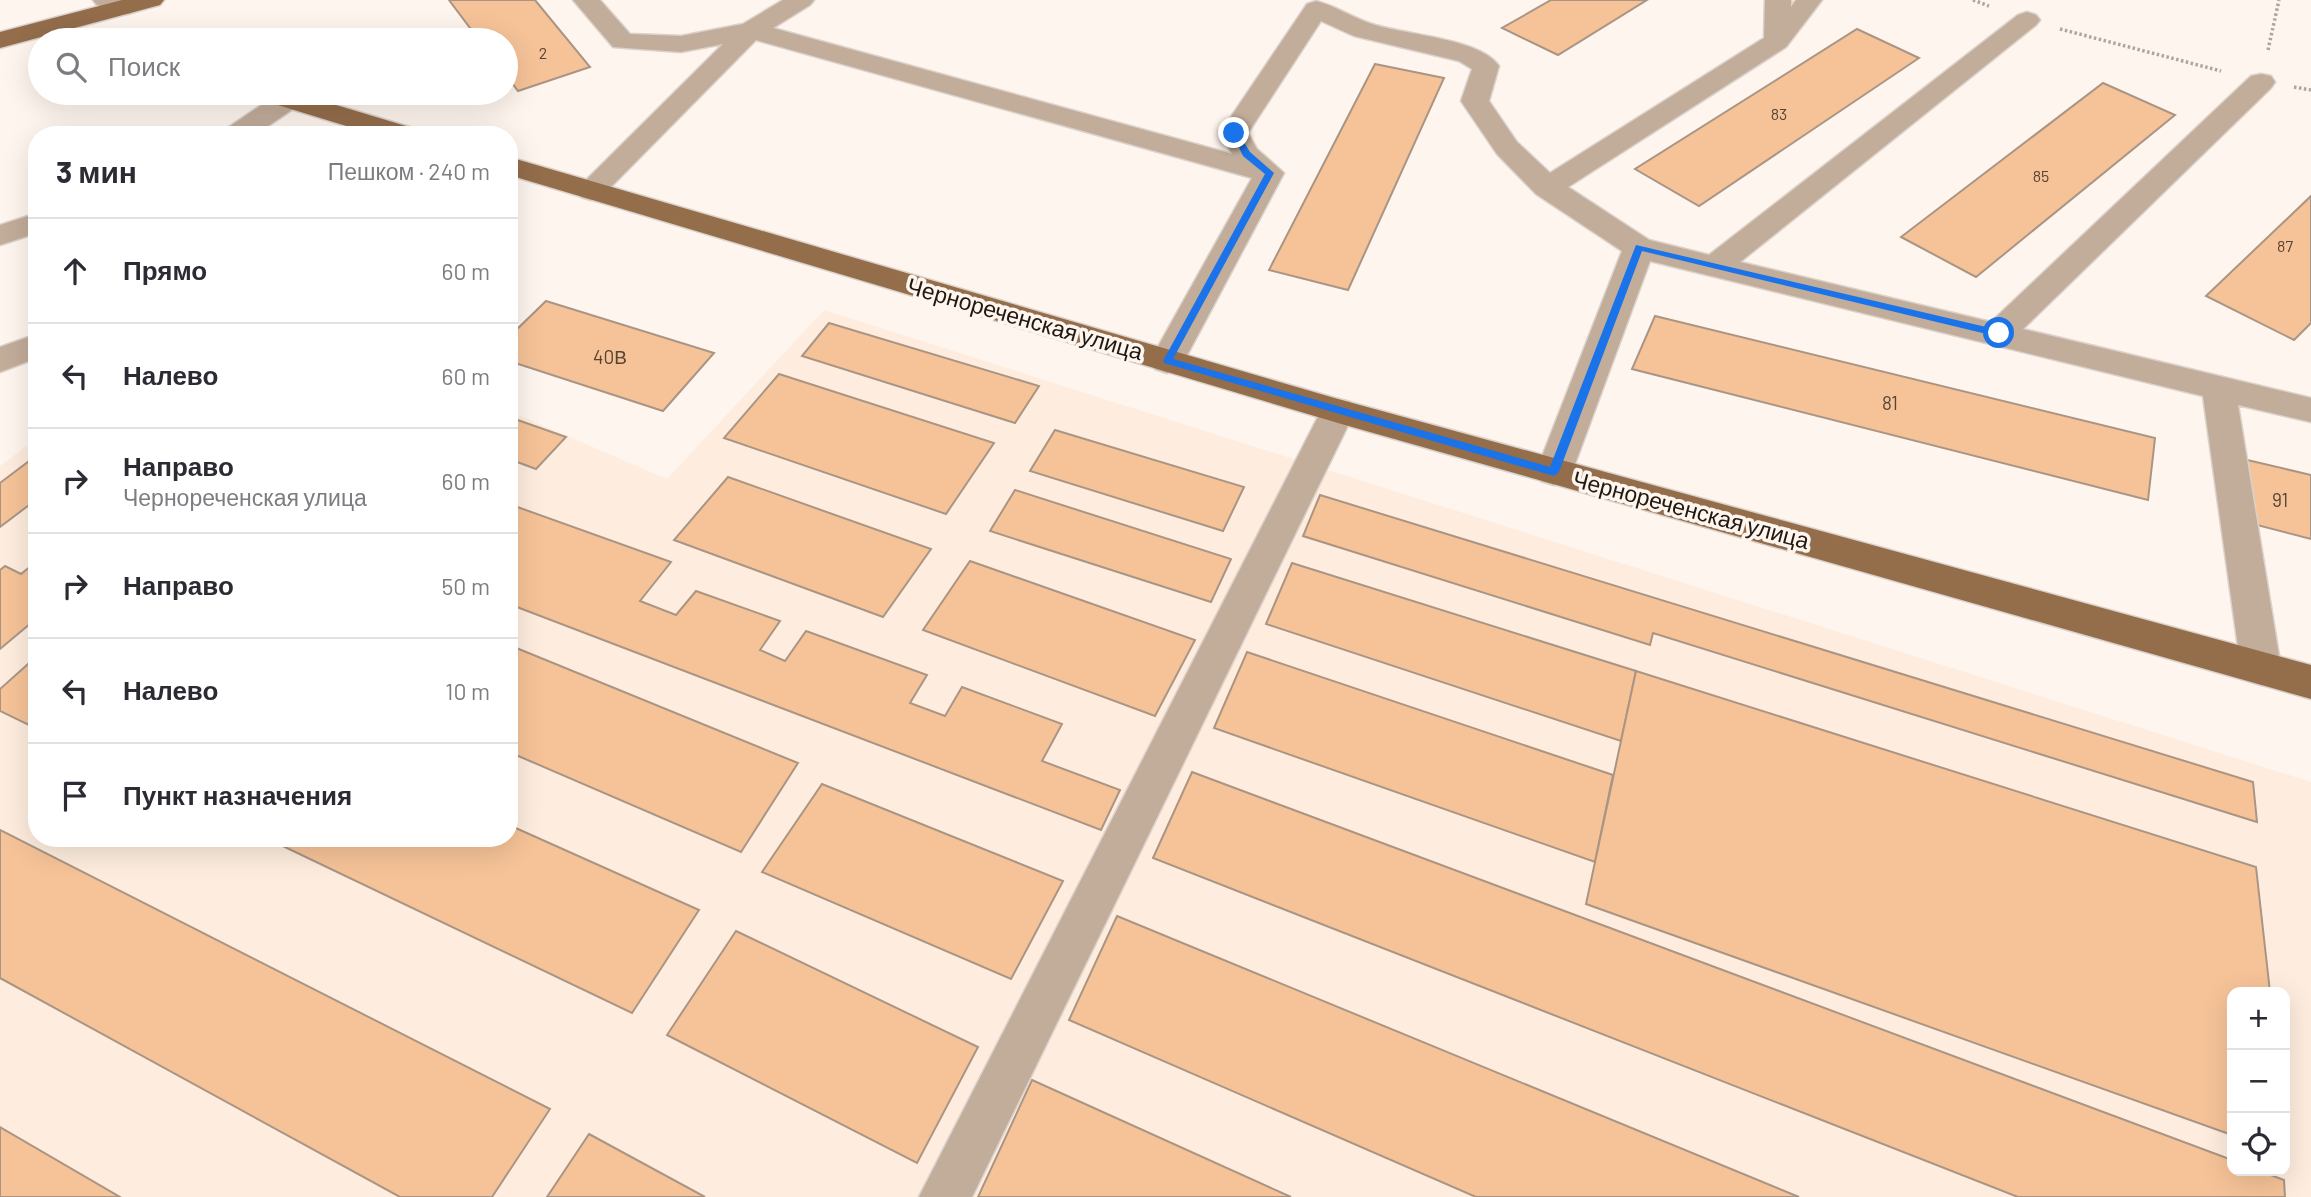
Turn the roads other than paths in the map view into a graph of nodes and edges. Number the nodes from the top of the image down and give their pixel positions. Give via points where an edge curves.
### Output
1 (586, 0) edge
2 (801, 0) edge
3 (1778, 0) edge
4 (1809, 0) edge
5 (128, 2) edge
6 (1308, 4) edge
7 (2026, 20) road end
8 (51, 27) junction
9 (47, 28) edge
10 (54, 28) edge
11 (751, 30) junction
12 (28, 33) edge
13 (0, 40) edge
14 (1777, 41) junction
15 (2261, 82) road end
16 (269, 105) edge
17 (308, 105) edge
18 (246, 126) edge
19 (377, 126) edge
20 (518, 169) edge
21 (1269, 173) junction
22 (1546, 188) junction
23 (591, 191) junction
24 (28, 226) edge
25 (0, 235) edge
26 (1639, 247) junction
27 (1716, 265) junction
28 (1999, 333) junction
29 (28, 349) edge
30 (0, 360) edge
31 (1167, 361) junction
32 (2219, 389) junction
33 (2307, 404) edge
34 (1338, 411) junction
35 (1554, 472) junction
36 (2261, 668) junction
37 (2311, 682) edge
38 (945, 1197) edge

1 - 11 lane via 622,41 681,44
2 - 11 lane
3 - 14 lane
4 - 14 lane
5 - 8 main road
6 - 21 lane via 1234,133 1246,154
6 - 22 lane via 1363,30 1480,60 1486,66 1475,102 1490,130
7 - 27 lane
8 - 9 main road
8 - 10 main road
11 - 21 lane
11 - 23 lane
12 - 13 main road
14 - 22 lane
15 - 28 lane
16 - 18 lane
17 - 19 main road
20 - 23 main road, Чернореченская улица
21 - 31 lane
22 - 26 lane
23 - 31 main road, Чернореченская улица
24 - 25 lane
26 - 27 lane
26 - 35 lane
27 - 28 lane
28 - 32 lane
29 - 30 lane
31 - 34 main road, Чернореченская улица
32 - 33 lane
32 - 36 lane
34 - 35 main road, Чернореченская улица
34 - 38 lane
35 - 36 main road, Чернореченская улица
36 - 37 main road, Чернореченская улица

